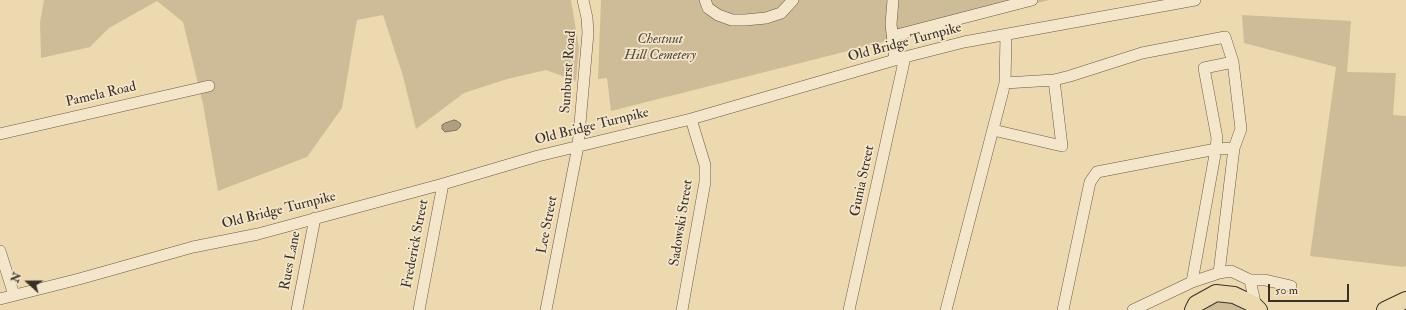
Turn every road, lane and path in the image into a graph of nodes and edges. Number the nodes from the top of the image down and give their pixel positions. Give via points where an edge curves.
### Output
1 (583, 0) edge
2 (705, 0) edge
3 (793, 0) edge
4 (893, 0) edge
5 (1032, 0) edge
6 (1195, 0) edge
7 (1006, 34) junction
8 (893, 36) junction
9 (900, 59) junction
10 (1233, 62) junction
11 (1054, 80) junction
12 (1005, 83) junction
13 (209, 86) dead end
14 (691, 119) junction
15 (993, 130) junction
16 (0, 134) edge
17 (578, 146) junction
18 (1234, 148) junction
19 (1216, 149) junction
20 (443, 184) junction
21 (315, 218) junction
22 (0, 251) edge
23 (1219, 273) junction
24 (1250, 280) junction
25 (1192, 282) junction
26 (1291, 286) dead end
27 (14, 295) junction
28 (0, 298) edge
29 (1406, 300) edge
30 (1138, 309) edge
31 (1258, 309) edge
32 (297, 310) edge
33 (419, 310) edge
34 (546, 310) edge
35 (682, 310) edge
36 (850, 310) edge
37 (946, 310) edge
38 (1063, 310) edge
39 (1193, 310) edge
40 (1385, 310) edge

1 - 17 street, Sunburst Road via 588,33
2 - 3 street via 708,8 732,20 766,18 781,13
4 - 8 street, Gunia Street
5 - 8 street
6 - 7 street, Old Bridge Turnpike
7 - 9 street, Old Bridge Turnpike
7 - 12 street
8 - 9 street, Gunia Street
9 - 14 street, Old Bridge Turnpike
9 - 36 street, Gunia Street
10 - 11 street via 1225,37 1142,53
10 - 18 street via 1241,129
10 - 19 street via 1204,68 1217,138
11 - 12 street
11 - 15 street via 1062,146
12 - 15 street
13 - 16 street, Pamela Road
14 - 17 street, Old Bridge Turnpike
14 - 35 street, Sadowski Street via 704,165 705,182
15 - 37 street
17 - 20 street, Old Bridge Turnpike
17 - 34 street, Lee Street
18 - 19 street
18 - 23 street
19 - 25 street
19 - 38 street via 1097,172 1090,182
20 - 21 street, Old Bridge Turnpike
20 - 33 street, Frederick Street
21 - 27 street, Old Bridge Turnpike
21 - 32 street, Rues Lane
22 - 27 street
23 - 24 street via 1231,271
23 - 25 street
24 - 26 street via 1265,280
24 - 31 street
25 - 30 street
27 - 28 street, Old Bridge Turnpike
29 - 40 highway
31 - 39 highway via 1234,295 1216,293 1196,304

